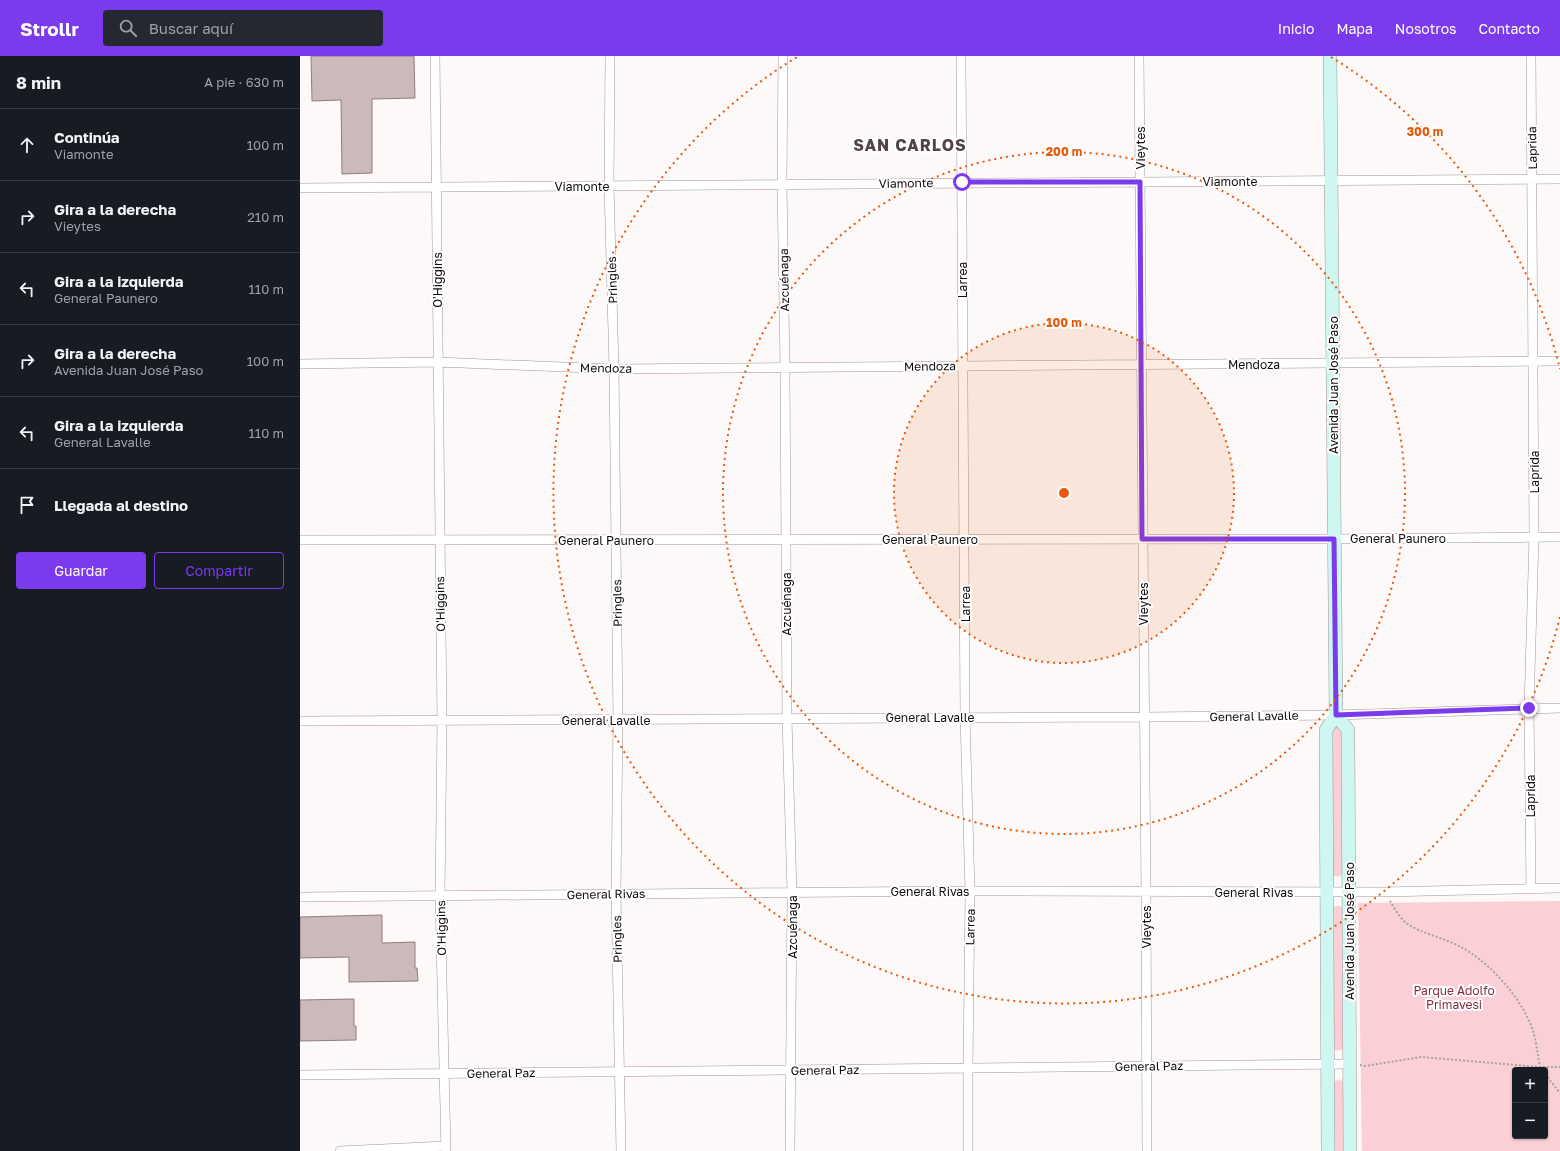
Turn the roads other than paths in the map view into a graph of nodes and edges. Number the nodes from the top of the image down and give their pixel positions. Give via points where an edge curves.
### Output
1 (435, 56) edge
2 (610, 56) edge
3 (783, 56) edge
4 (961, 56) edge
5 (1139, 56) edge
6 (1330, 56) edge
7 (1531, 56) edge
8 (1532, 179) junction
9 (1560, 179) edge
10 (1331, 180) junction
11 (962, 182) junction
12 (1140, 182) junction
13 (782, 184) junction
14 (609, 186) junction
15 (436, 187) junction
16 (300, 188) edge
17 (1560, 361) edge
18 (438, 362) junction
19 (1533, 362) junction
20 (1333, 363) junction
21 (300, 364) edge
22 (963, 365) junction
23 (1141, 365) junction
24 (785, 368) junction
25 (614, 369) junction
26 (1534, 537) junction
27 (1560, 537) edge
28 (964, 539) junction
29 (1142, 539) junction
30 (1334, 539) junction
31 (300, 540) edge
32 (440, 540) junction
33 (616, 540) junction
34 (786, 540) junction
35 (1529, 708) junction
36 (1560, 708) edge
37 (1336, 715) junction
38 (965, 717) junction
39 (1144, 717) junction
40 (787, 719) junction
41 (442, 720) junction
42 (618, 720) junction
43 (300, 721) edge
44 (1560, 888) edge
45 (1530, 889) junction
46 (970, 891) junction
47 (1327, 891) junction
48 (1349, 891) junction
49 (792, 892) junction
50 (1146, 892) junction
51 (616, 894) junction
52 (300, 897) edge
53 (440, 897) junction
54 (1327, 1064) junction
55 (1350, 1064) junction
56 (1146, 1066) junction
57 (968, 1068) junction
58 (790, 1070) junction
59 (619, 1072) junction
60 (444, 1074) junction
61 (300, 1075) edge
62 (446, 1148) edge
63 (340, 1151) edge
64 (621, 1151) edge
65 (790, 1151) edge
66 (968, 1151) edge
67 (1147, 1151) edge
68 (1328, 1151) edge
69 (1350, 1151) edge

1 - 15 street, O'Higgins
2 - 14 street, Pringles
3 - 13 street, Azcuénaga
4 - 11 street, Larrea
5 - 12 street, Vieytes
6 - 10 main road, Avenida Juan José Paso
7 - 8 street, Laprida
8 - 9 street, Viamonte
8 - 10 street, Viamonte
8 - 19 street, Laprida
10 - 12 street, Viamonte
10 - 20 main road, Avenida Juan José Paso
11 - 12 street, Viamonte
11 - 13 street, Viamonte
11 - 22 street, Larrea
12 - 23 street, Vieytes
13 - 14 street, Viamonte
13 - 24 street, Azcuénaga
14 - 15 street, Viamonte
14 - 25 street, Pringles
15 - 16 street, Viamonte
15 - 18 street, O'Higgins
17 - 19 street, Mendoza
18 - 21 street, Mendoza
18 - 25 street, Mendoza
18 - 32 street, O'Higgins
19 - 20 street, Mendoza
19 - 26 street, Laprida
20 - 23 street, Mendoza
20 - 30 main road, Avenida Juan José Paso
22 - 23 street, Mendoza
22 - 24 street, Mendoza
22 - 28 street, Larrea
23 - 29 street, Vieytes
24 - 25 street, Mendoza
24 - 34 street, Azcuénaga
25 - 33 street, Pringles
26 - 27 street, General Paunero
26 - 30 street, General Paunero
26 - 35 street, Laprida
28 - 29 street, General Paunero
28 - 34 street, General Paunero
28 - 38 street, Larrea
29 - 30 street, General Paunero
29 - 39 street, Vieytes
30 - 37 main road, Avenida Juan José Paso
31 - 32 street, General Paunero
32 - 33 street, General Paunero
32 - 41 street, O'Higgins
33 - 34 street, General Paunero
33 - 42 street, Pringles
34 - 40 street, Azcuénaga
35 - 36 street, General Lavalle
35 - 37 street, General Lavalle
35 - 45 street, Laprida
37 - 39 street, General Lavalle
37 - 47 main road, Avenida Juan José Paso via 1326,730
37 - 48 main road, Avenida Juan José Paso via 1348,730
38 - 39 street, General Lavalle
38 - 40 street, General Lavalle
38 - 46 street, Larrea
39 - 50 street, Vieytes
40 - 42 street, General Lavalle
40 - 49 street, Azcuénaga
41 - 42 street, General Lavalle
41 - 43 street, General Lavalle
41 - 53 street, O'Higgins
42 - 51 street, Pringles
44 - 45 street, General Rivas
45 - 48 street, General Rivas
46 - 49 street, General Rivas
46 - 50 street, General Rivas
46 - 57 street, Larrea
47 - 48 street, General Rivas
47 - 50 street, General Rivas
47 - 54 main road, Avenida Juan José Paso
48 - 55 main road, Avenida Juan José Paso
49 - 51 street, General Rivas
49 - 58 street, Azcuénaga
50 - 56 street, Vieytes
51 - 53 street, General Rivas
51 - 59 street, Pringles
52 - 53 street, General Rivas
53 - 60 street, O'Higgins
54 - 55 street, General Paz
54 - 56 street, General Paz
54 - 68 main road, Avenida Juan José Paso
55 - 69 main road, Avenida Juan José Paso
56 - 57 street, General Paz
56 - 67 street, Vieytes
57 - 58 street, General Paz
57 - 66 street, Larrea
58 - 59 street, General Paz
58 - 65 street, Azcuénaga
59 - 60 street, General Paz
59 - 64 street, Pringles
60 - 61 street, General Paz
60 - 62 street, O'Higgins
62 - 63 street

